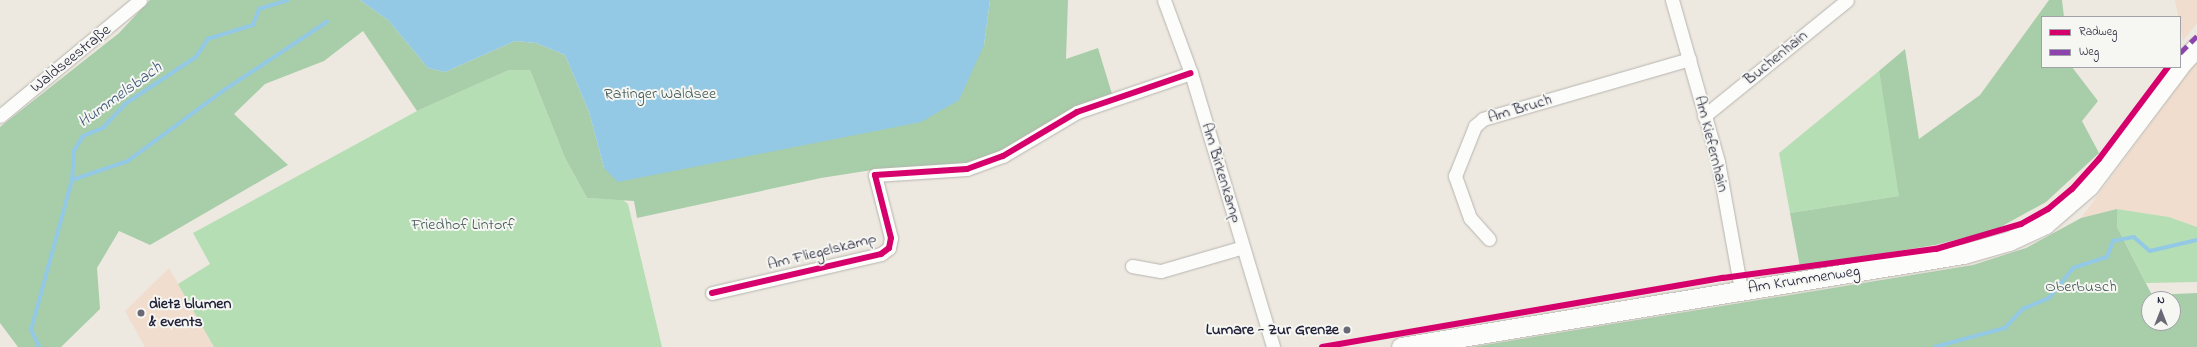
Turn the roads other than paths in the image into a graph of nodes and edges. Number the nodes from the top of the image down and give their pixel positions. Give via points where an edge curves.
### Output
1 (140, 0) edge
2 (1164, 0) edge
3 (1672, 0) edge
4 (1847, 0) edge
5 (2197, 47) edge
6 (1689, 58) junction
7 (2181, 64) edge
8 (2178, 68) edge
9 (1191, 73) junction
10 (0, 116) edge
11 (1704, 116) junction
12 (1489, 239) dead end
13 (1243, 247) junction
14 (1132, 266) dead end
15 (1741, 290) junction
16 (712, 293) dead end
17 (1273, 347) edge
18 (1401, 347) edge

1 - 10 street, Waldseestraße
2 - 9 street, Am Birkenkamp
3 - 6 street, Am Kiefernhain
4 - 11 street, Buchenhain
5 - 7 main road, Am Krummenweg
6 - 11 street, Am Kiefernhain
6 - 12 street, Am Bruch via 1483,119 1475,126 1455,176 1470,218
8 - 15 main road, Am Krummenweg via 2089,186 2045,224 2009,242 1963,254
9 - 13 street, Am Birkenkamp
9 - 16 street, Am Fliegelskamp via 1077,112 1003,156 967,169 876,175 891,238 888,248 881,254
11 - 15 street, Am Kiefernhain via 1718,162
13 - 14 street via 1161,271
13 - 17 street, Am Birkenkamp
15 - 18 main road, Am Krummenweg

